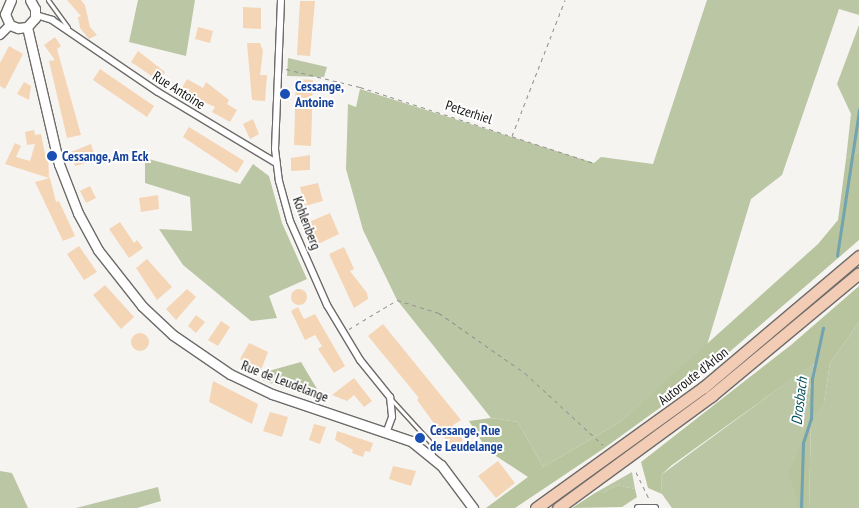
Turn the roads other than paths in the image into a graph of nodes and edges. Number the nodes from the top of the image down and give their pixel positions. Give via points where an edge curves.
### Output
1 (11, 0) edge
2 (30, 0) edge
3 (48, 0) edge
4 (281, 0) edge
5 (2, 10) edge
6 (36, 15) junction
7 (10, 24) junction
8 (27, 27) junction
9 (71, 34) junction
10 (0, 35) edge
11 (276, 163) junction
12 (859, 256) edge
13 (859, 273) edge
14 (390, 398) junction
15 (387, 431) junction
16 (433, 457) junction
17 (473, 508) edge
18 (536, 508) edge
19 (558, 508) edge
20 (638, 508) edge
21 (655, 508) edge

1 - 5 main road
2 - 6 main road
3 - 9 lane, Rue Antoine
4 - 11 street, Kohlenberg
5 - 7 main road
6 - 8 main road
6 - 9 street, Rue Antoine
7 - 8 main road
7 - 10 street
8 - 15 main road, Rue de Leudelange via 60,164 78,213 113,272 142,306 173,335 230,374 272,394
9 - 11 street, Rue Antoine
11 - 14 street, Kohlenberg via 290,221 342,334
12 - 18 highway, Autoroute d'Arlon via 704,388
13 - 19 highway, Autoroute d'Arlon via 711,396
14 - 15 street via 392,417
14 - 16 lane via 432,444
15 - 16 main road, Rue de Leudelange via 411,441
16 - 17 main road, Rue de Leudelange
20 - 21 street

